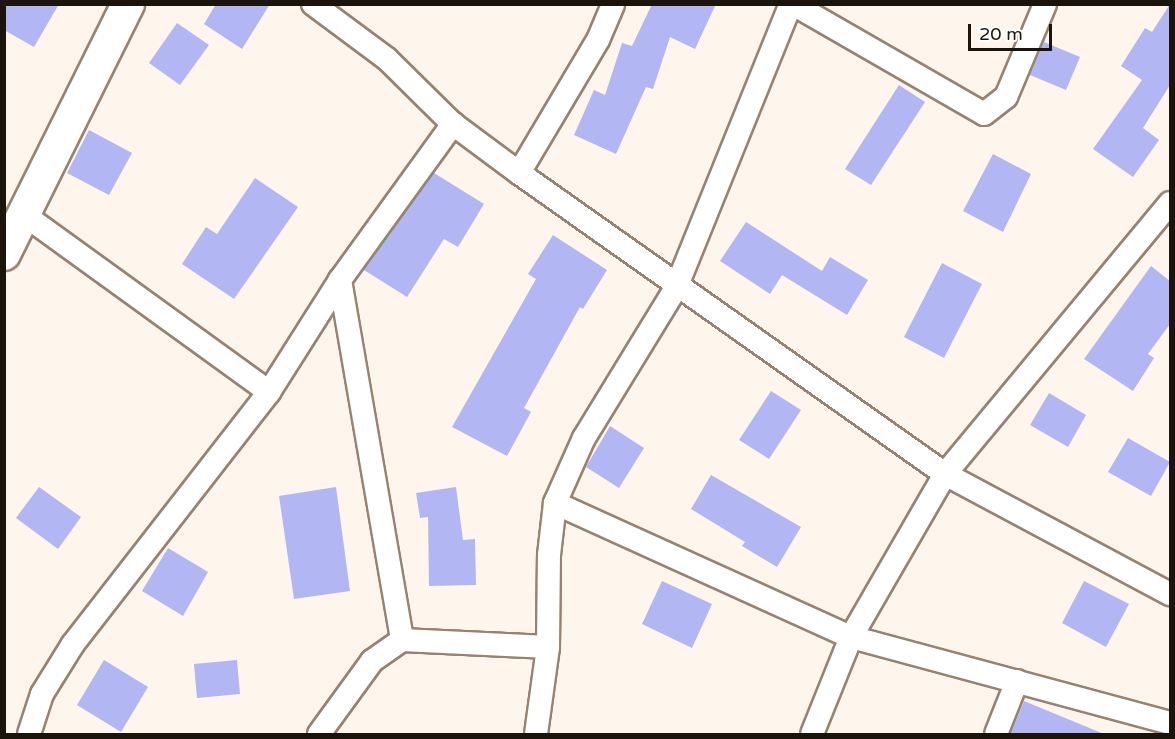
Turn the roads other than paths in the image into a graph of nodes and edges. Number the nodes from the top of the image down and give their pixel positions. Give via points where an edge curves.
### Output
1 (128, 4) edge
2 (313, 4) edge
3 (613, 4) edge
4 (792, 4) edge
5 (1045, 4) edge
6 (453, 124) junction
7 (519, 174) junction
8 (1170, 203) edge
9 (26, 216) junction
10 (4, 254) edge
11 (340, 280) junction
12 (676, 288) junction
13 (269, 392) junction
14 (945, 474) junction
15 (555, 503) junction
16 (1170, 594) edge
17 (851, 637) junction
18 (402, 640) junction
19 (548, 647) junction
20 (1017, 681) junction
21 (1170, 723) edge
22 (28, 735) edge
23 (319, 735) edge
24 (536, 735) edge
25 (812, 735) edge
26 (996, 735) edge

1 - 9 street via 59,140
2 - 6 street via 387,59
3 - 7 street via 598,40
4 - 5 street via 984,114 1006,97
4 - 12 street
6 - 7 street
6 - 11 street
7 - 12 street
8 - 14 street
9 - 10 street
9 - 13 street
11 - 13 street
11 - 18 street
12 - 14 street
12 - 15 street via 584,438
13 - 22 street via 73,644 42,694
14 - 16 street
14 - 17 street
15 - 17 street
15 - 19 street via 549,555
17 - 20 street
17 - 25 street
18 - 19 street
18 - 23 street via 372,662
19 - 24 street
20 - 21 street
20 - 26 street

